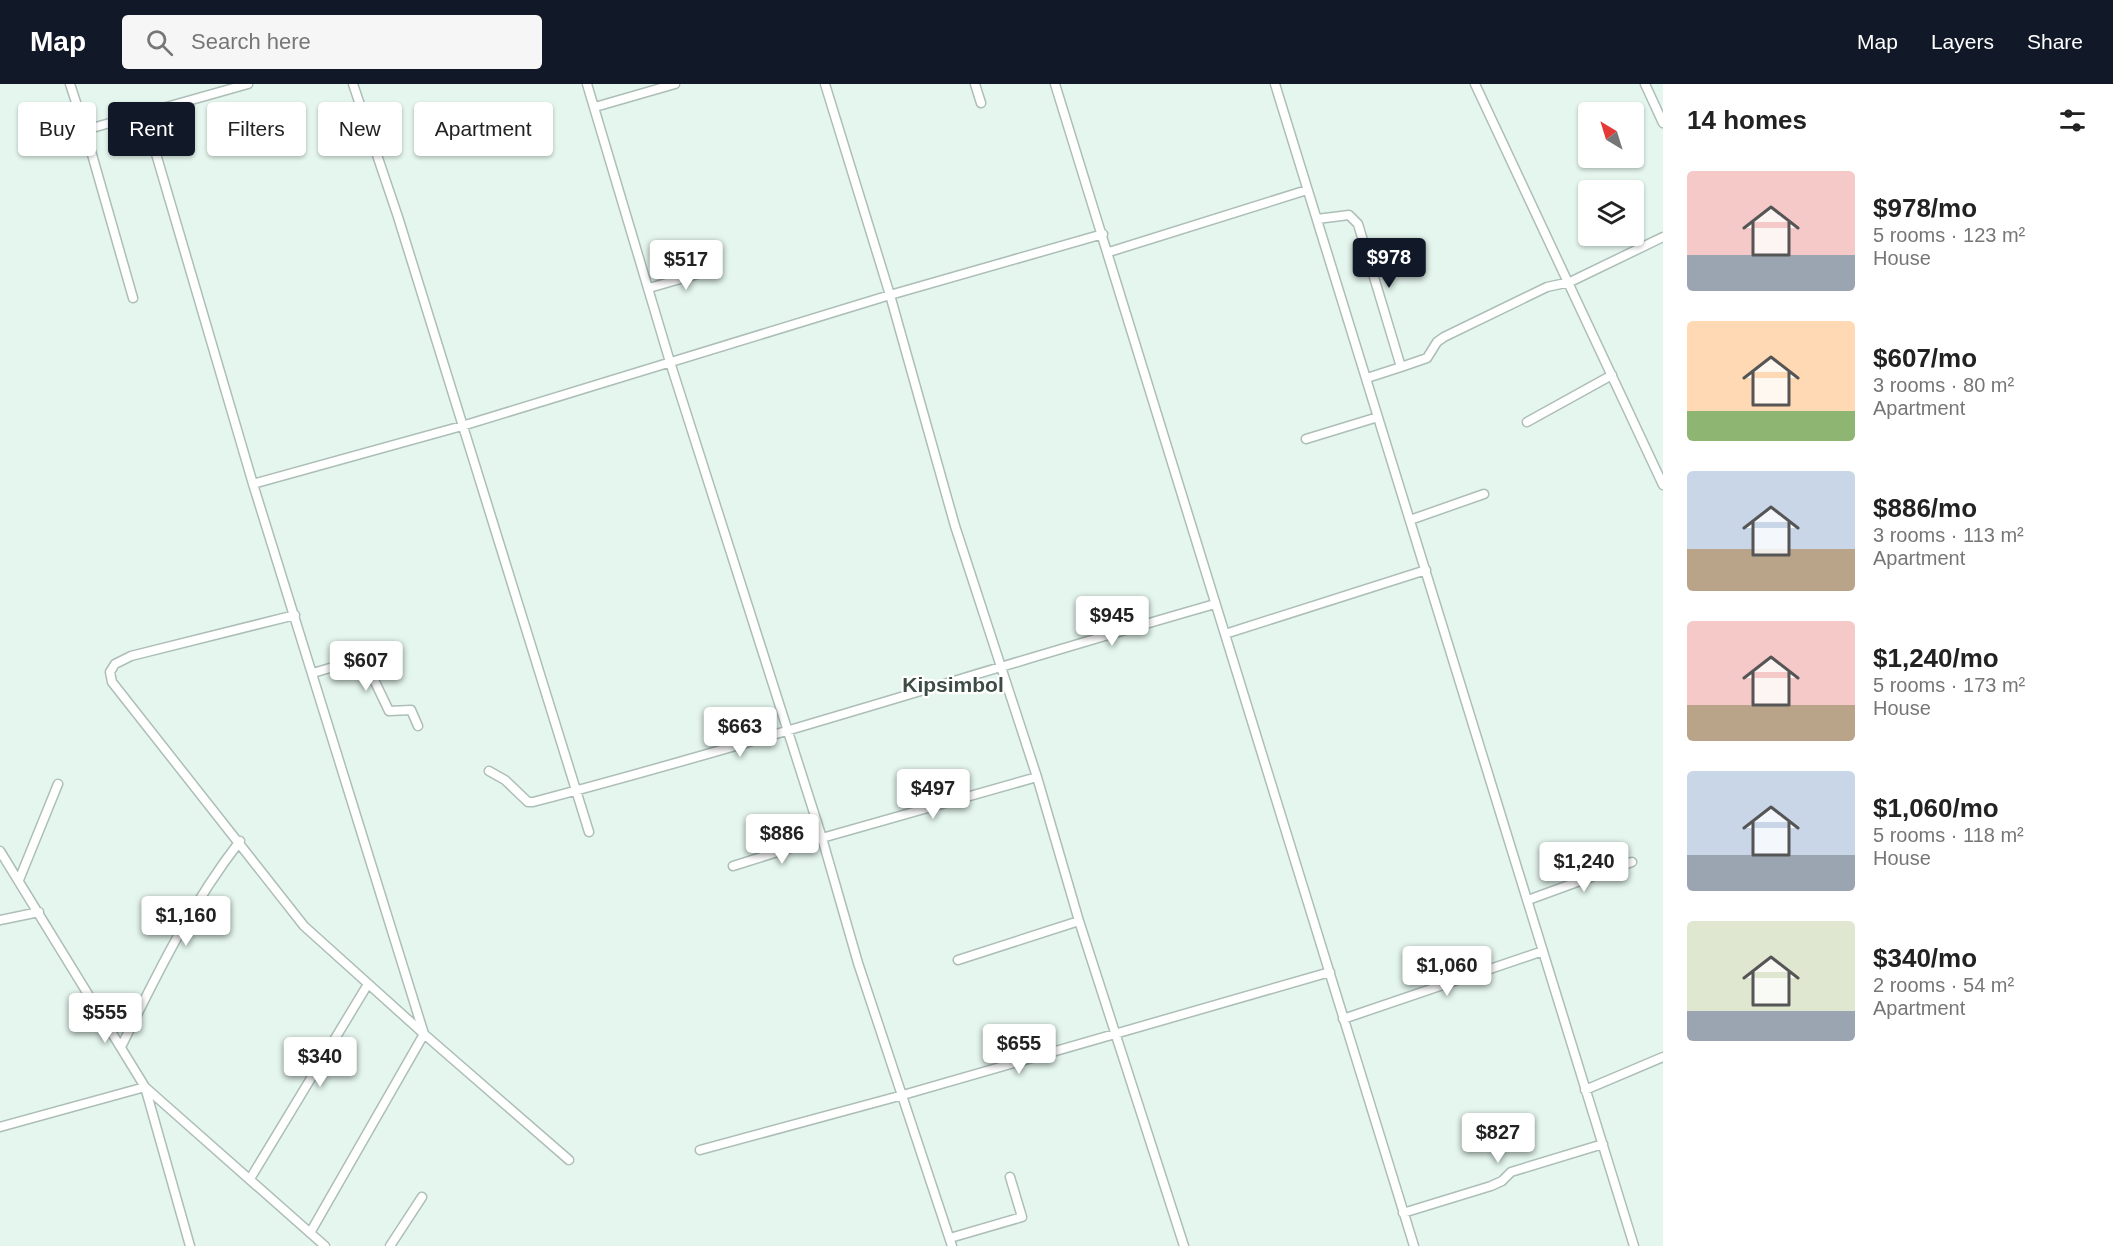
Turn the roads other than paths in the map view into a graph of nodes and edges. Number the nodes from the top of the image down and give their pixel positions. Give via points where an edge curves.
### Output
1 (70, 84) edge
2 (248, 84) edge
3 (353, 84) edge
4 (587, 84) edge
5 (675, 84) edge
6 (825, 84) edge
7 (975, 84) edge
8 (1055, 84) edge
9 (1275, 84) edge
10 (1475, 84) edge
11 (1645, 84) edge
12 (76, 102) edge
13 (183, 102) edge
14 (981, 103) dead end
15 (595, 107) junction
16 (1663, 123) edge
17 (92, 156) edge
18 (157, 156) edge
19 (1307, 190) junction
20 (1317, 219) junction
21 (1103, 234) junction
22 (1663, 237) edge
23 (1108, 252) junction
24 (715, 269) dead end
25 (1570, 282) junction
26 (649, 288) junction
27 (890, 295) junction
28 (133, 298) dead end
29 (670, 362) junction
30 (1401, 367) junction
31 (1612, 375) junction
32 (1367, 378) junction
33 (1378, 417) junction
34 (1527, 422) dead end
35 (462, 426) junction
36 (1306, 439) dead end
37 (253, 484) junction
38 (1663, 485) edge
39 (1484, 494) dead end
40 (1410, 520) junction
41 (1426, 570) junction
42 (1215, 604) junction
43 (295, 615) junction
44 (1225, 634) junction
45 (1001, 665) junction
46 (313, 673) junction
47 (418, 726) dead end
48 (787, 731) junction
49 (489, 771) dead end
50 (1037, 777) junction
51 (58, 784) dead end
52 (578, 790) junction
53 (589, 832) dead end
54 (822, 838) junction
55 (240, 841) junction
56 (0, 851) edge
57 (1632, 862) dead end
58 (733, 866) dead end
59 (19, 880) junction
60 (1528, 900) junction
61 (39, 912) junction
62 (0, 920) edge
63 (1078, 921) junction
64 (1543, 951) junction
65 (958, 960) dead end
66 (1330, 972) junction
67 (368, 984) junction
68 (1343, 1019) junction
69 (1116, 1033) junction
70 (424, 1034) junction
71 (122, 1045) junction
72 (1663, 1057) edge
73 (145, 1087) junction
74 (1585, 1090) junction
75 (903, 1095) junction
76 (0, 1127) edge
77 (1603, 1144) junction
78 (700, 1150) dead end
79 (569, 1160) dead end
80 (1010, 1177) dead end
81 (250, 1179) junction
82 (422, 1197) dead end
83 (1403, 1213) junction
84 (310, 1233) junction
85 (951, 1242) edge
86 (190, 1246) edge
87 (325, 1246) edge
88 (390, 1246) edge
89 (1184, 1246) edge
90 (1414, 1246) edge
91 (1634, 1246) edge

1 - 12 street
2 - 13 street
3 - 35 street
4 - 15 street
5 - 15 street
6 - 27 street
7 - 14 street
8 - 21 street
9 - 19 street
10 - 25 street
11 - 16 street
15 - 26 street
17 - 28 street
18 - 37 street
19 - 20 street
19 - 23 street
20 - 30 street via 1349,215 1358,224
20 - 32 street
21 - 23 street
21 - 27 street
22 - 25 street
23 - 42 street
24 - 26 street
25 - 30 street via 1547,287 1444,337 1428,358
25 - 31 street
26 - 29 street
27 - 29 street
27 - 45 street via 955,526
29 - 35 street
29 - 48 street
30 - 32 street
31 - 34 street
31 - 38 street
32 - 33 street
33 - 36 street
33 - 40 street
35 - 37 street
35 - 52 street
37 - 43 street
39 - 40 street
40 - 41 street
41 - 44 street
41 - 60 street
42 - 44 street
42 - 45 street
43 - 46 street
43 - 55 street via 131,656 115,664 110,672 112,682
44 - 66 street
45 - 48 street
45 - 50 street
46 - 47 street via 360,659 365,661 388,711 411,710
46 - 70 street
48 - 52 street
48 - 54 street
49 - 52 street via 528,802
50 - 54 street
50 - 63 street
51 - 59 street
52 - 53 street
54 - 58 street
54 - 75 street via 858,963
55 - 67 street via 304,926
55 - 71 street via 209,881 162,963
56 - 59 street
57 - 60 street
59 - 61 street
60 - 64 street
61 - 62 street
61 - 71 street
63 - 65 street
63 - 69 street
64 - 68 street
64 - 74 street
66 - 68 street
66 - 69 street
67 - 70 street
67 - 81 street
68 - 83 street
69 - 75 street
69 - 89 street
70 - 79 street
70 - 84 street
71 - 73 street
72 - 74 street
73 - 76 street
73 - 81 street
73 - 86 street
74 - 77 street
75 - 78 street
75 - 85 street
77 - 83 street via 1511,1172 1491,1186
77 - 91 street
80 - 85 street via 1022,1217
81 - 84 street
82 - 88 street
83 - 90 street
84 - 87 street

